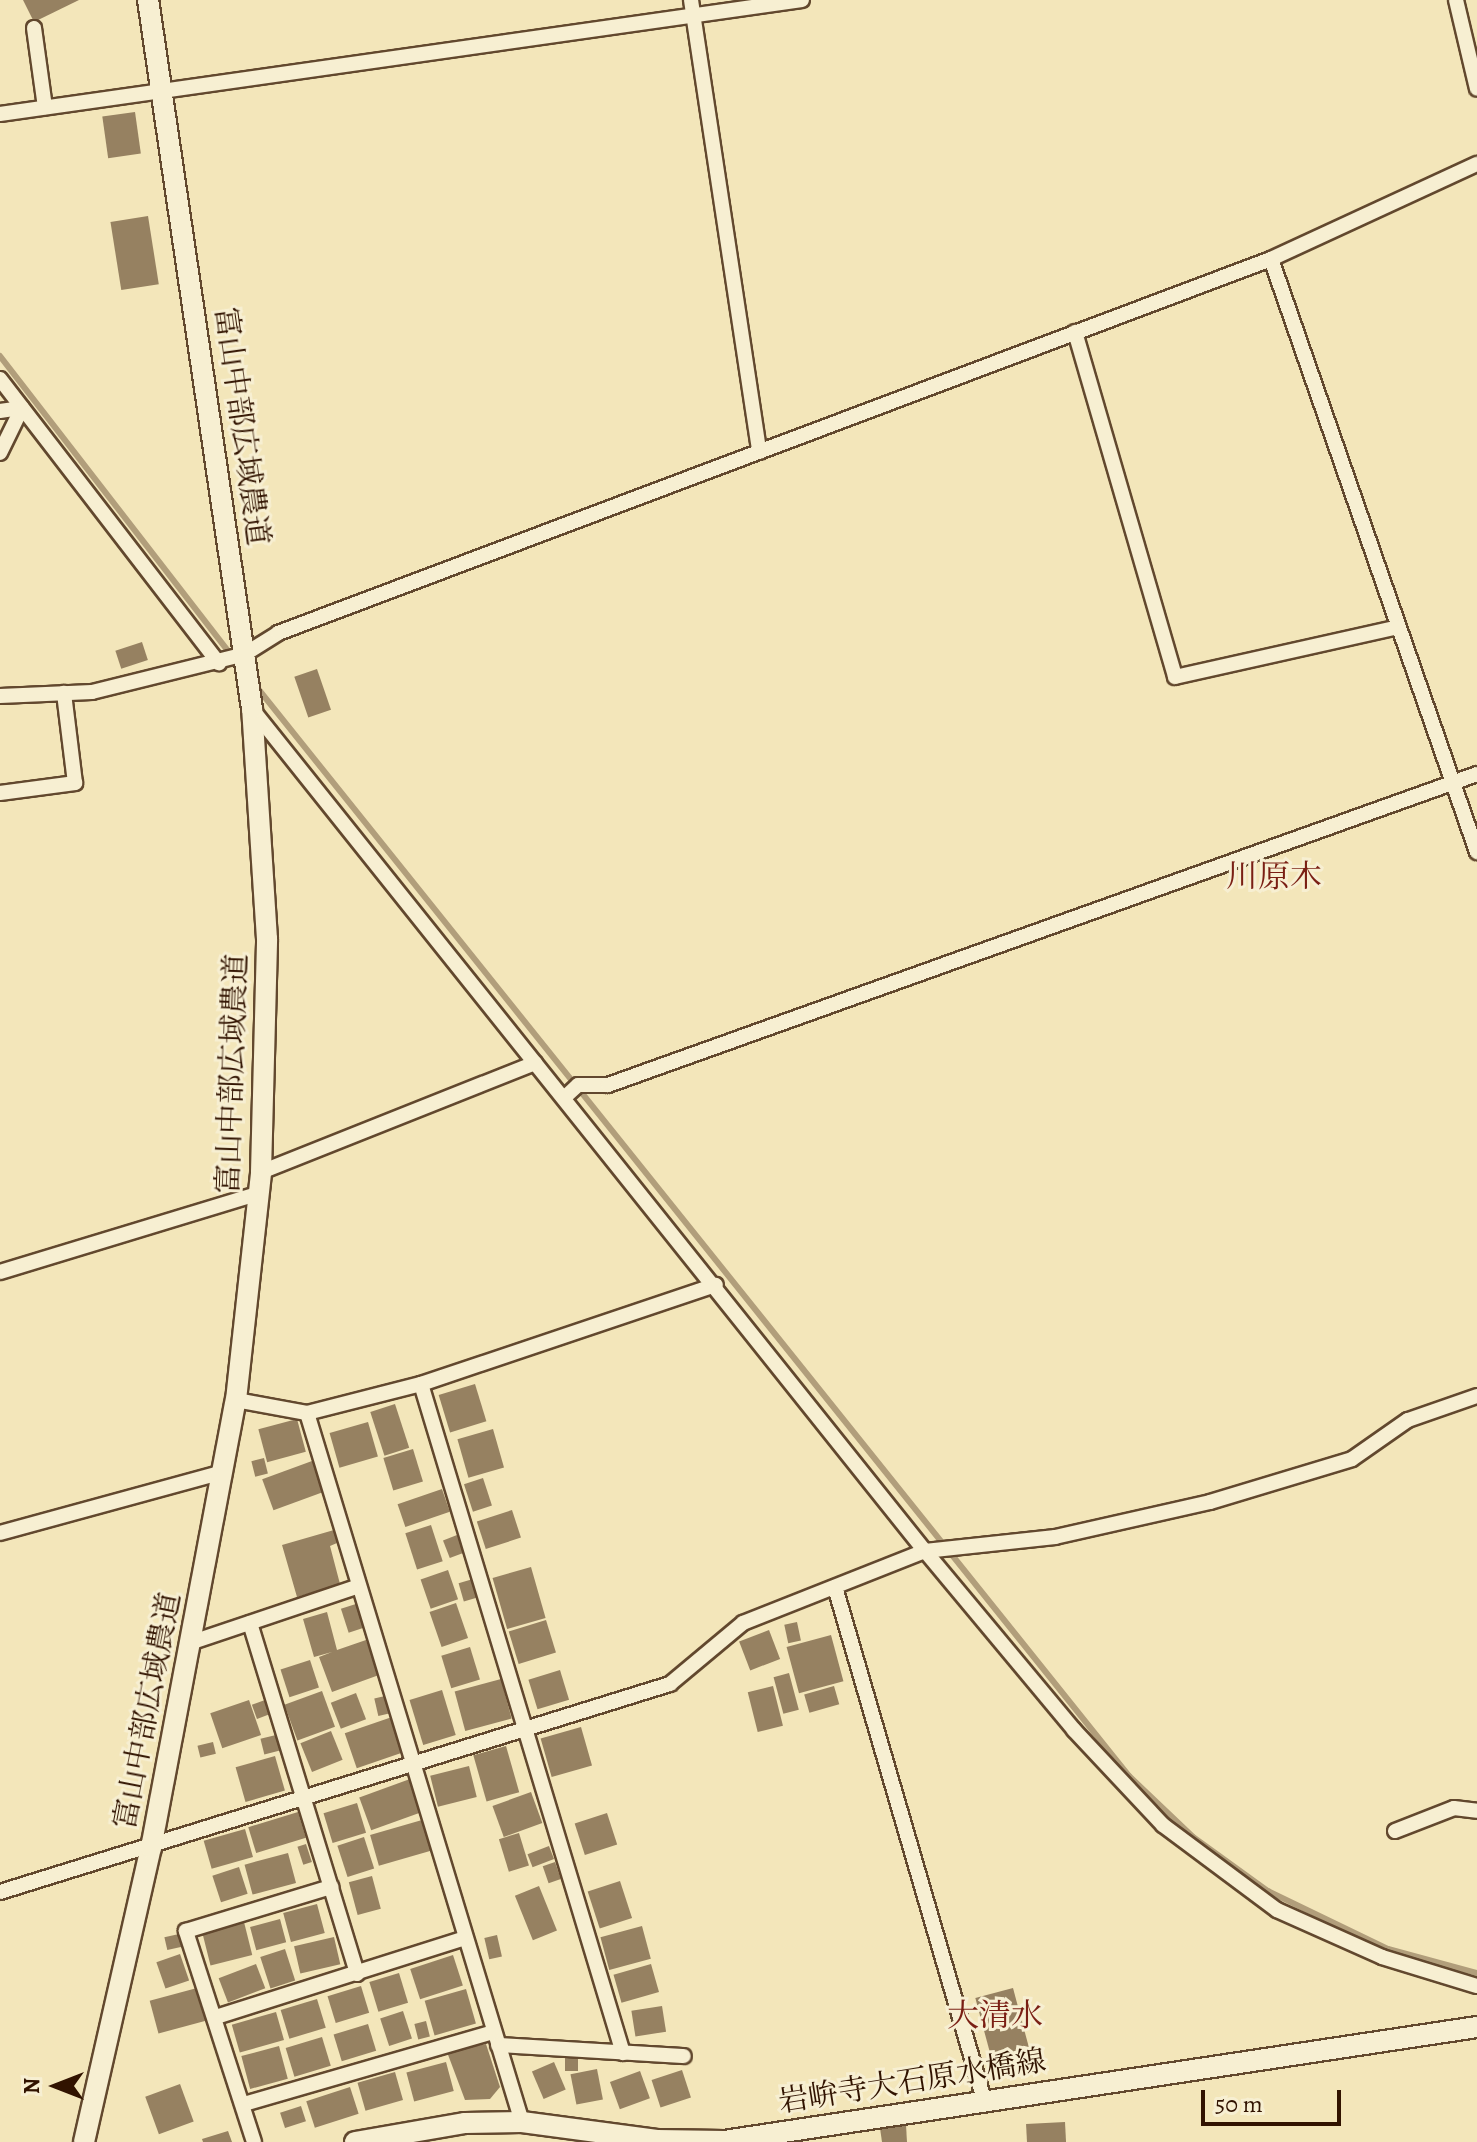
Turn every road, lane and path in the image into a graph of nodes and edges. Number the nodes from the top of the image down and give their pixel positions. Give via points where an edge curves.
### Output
1 (148, 0) edge
2 (691, 0) edge
3 (802, 0) edge
4 (1456, 0) edge
5 (693, 16) junction
6 (34, 28) dead end
7 (1477, 89) edge
8 (162, 90) junction
9 (45, 107) junction
10 (0, 114) edge
11 (1477, 164) edge
12 (1271, 259) junction
13 (1075, 332) junction
14 (0, 379) edge
15 (22, 408) junction
16 (0, 411) edge
17 (759, 452) junction
18 (0, 453) edge
19 (1398, 627) junction
20 (245, 654) junction
21 (219, 663) junction
22 (64, 693) junction
23 (0, 696) edge
24 (252, 709) junction
25 (1477, 774) edge
26 (1452, 783) junction
27 (0, 793) edge
28 (1477, 852) edge
29 (535, 1063) junction
30 (564, 1098) junction
31 (260, 1183) junction
32 (0, 1272) edge
33 (716, 1285) junction
34 (421, 1384) junction
35 (1477, 1396) edge
36 (236, 1400) junction
37 (307, 1413) junction
38 (223, 1472) junction
39 (0, 1533) edge
40 (925, 1551) junction
41 (356, 1587) junction
42 (835, 1587) junction
43 (250, 1623) junction
44 (190, 1643) junction
45 (523, 1730) junction
46 (411, 1761) junction
47 (302, 1795) junction
48 (1477, 1811) edge
49 (1395, 1831) dead end
50 (151, 1848) junction
51 (331, 1887) junction
52 (0, 1892) edge
53 (465, 1938) junction
54 (357, 1974) junction
55 (1477, 1986) edge
56 (216, 2017) junction
57 (1477, 2027) edge
58 (496, 2038) junction
59 (623, 2053) junction
60 (684, 2056) dead end
61 (984, 2100) junction
62 (244, 2104) junction
63 (522, 2122) junction
64 (798, 2135) edge
65 (84, 2142) edge
66 (254, 2142) edge
67 (355, 2142) edge

1 - 8 street, 富山中部広域農道
2 - 5 street
3 - 5 street
4 - 7 street
5 - 8 street
5 - 17 street
6 - 9 street
8 - 9 street
8 - 20 street, 富山中部広域農道
9 - 10 street
11 - 12 street
12 - 13 street
12 - 19 street
13 - 17 street
13 - 19 street via 1175,677
14 - 15 street
15 - 16 street
15 - 18 street
15 - 21 street
17 - 20 street via 278,633
19 - 26 street
20 - 21 street
20 - 24 street, 富山中部広域農道
21 - 22 street
22 - 23 street
22 - 27 street via 75,783
24 - 29 street
24 - 31 street, 富山中部広域農道 via 267,939
25 - 26 street
26 - 28 street
26 - 30 street via 608,1085 578,1085
29 - 30 street
29 - 31 street
30 - 33 street
31 - 32 street
31 - 36 street, 富山中部広域農道
33 - 34 street
33 - 40 street
34 - 37 street
34 - 45 street
35 - 40 street via 1408,1420 1352,1459 1210,1502 1055,1537
36 - 37 street
36 - 38 street, 富山中部広域農道
37 - 41 street
38 - 39 street
38 - 44 street, 富山中部広域農道
40 - 42 street
40 - 55 street via 1074,1730 1163,1825 1277,1910 1334,1937
41 - 43 street
41 - 46 street
42 - 45 street via 743,1623 670,1684
42 - 61 street
43 - 44 street
43 - 47 street
44 - 50 street, 富山中部広域農道
45 - 46 street
45 - 59 street
46 - 47 street
46 - 53 street
47 - 50 street
47 - 51 street
48 - 49 street via 1454,1808
50 - 52 street
50 - 65 street, 富山中部広域農道
51 - 54 street
51 - 56 street via 186,1931
53 - 54 street
53 - 58 street
54 - 56 street
56 - 62 street
57 - 61 street, 岩峅寺大石原水橋線
58 - 59 street
58 - 62 street
58 - 63 street
59 - 60 street
61 - 64 street, 岩峅寺大石原水橋線
62 - 66 street
63 - 64 street, 岩峅寺大石原水橋線 via 657,2140
63 - 67 street, 岩峅寺大石原水橋線 via 465,2123

